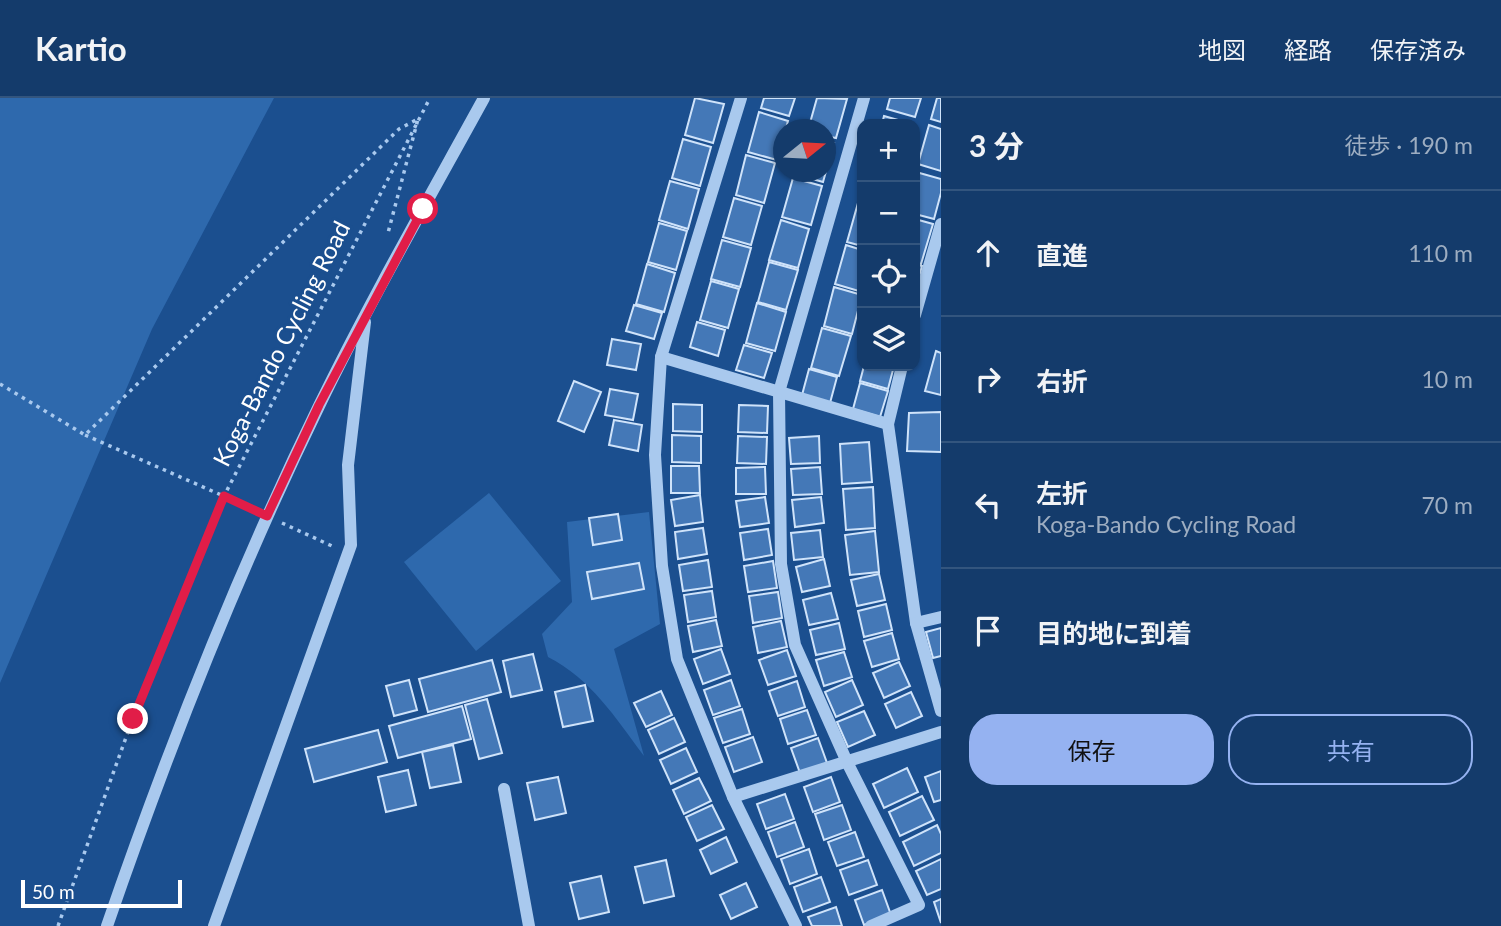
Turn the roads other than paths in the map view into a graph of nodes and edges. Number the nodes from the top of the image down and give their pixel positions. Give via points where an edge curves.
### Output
1 (484, 98) edge
2 (741, 98) edge
3 (864, 98) edge
4 (941, 225) edge
5 (917, 308) edge
6 (366, 313) junction
7 (661, 357) junction
8 (901, 371) edge
9 (779, 392) junction
10 (888, 424) junction
11 (941, 617) edge
12 (916, 623) junction
13 (941, 711) edge
14 (941, 732) edge
15 (847, 762) junction
16 (504, 789) dead end
17 (733, 797) junction
18 (107, 926) edge
19 (214, 926) edge
20 (529, 926) edge
21 (796, 926) edge
22 (871, 926) edge

1 - 6 street
2 - 7 street
3 - 9 street
4 - 5 street
6 - 18 street via 267,516 151,800
6 - 19 street via 348,465 351,545
7 - 9 street
7 - 17 street via 656,468 662,566 677,659
8 - 10 street
9 - 10 street
9 - 15 street via 781,564 795,645
10 - 12 street
11 - 12 street
12 - 13 street
14 - 15 street
15 - 17 street
15 - 22 street via 919,905
16 - 20 street
17 - 21 street

